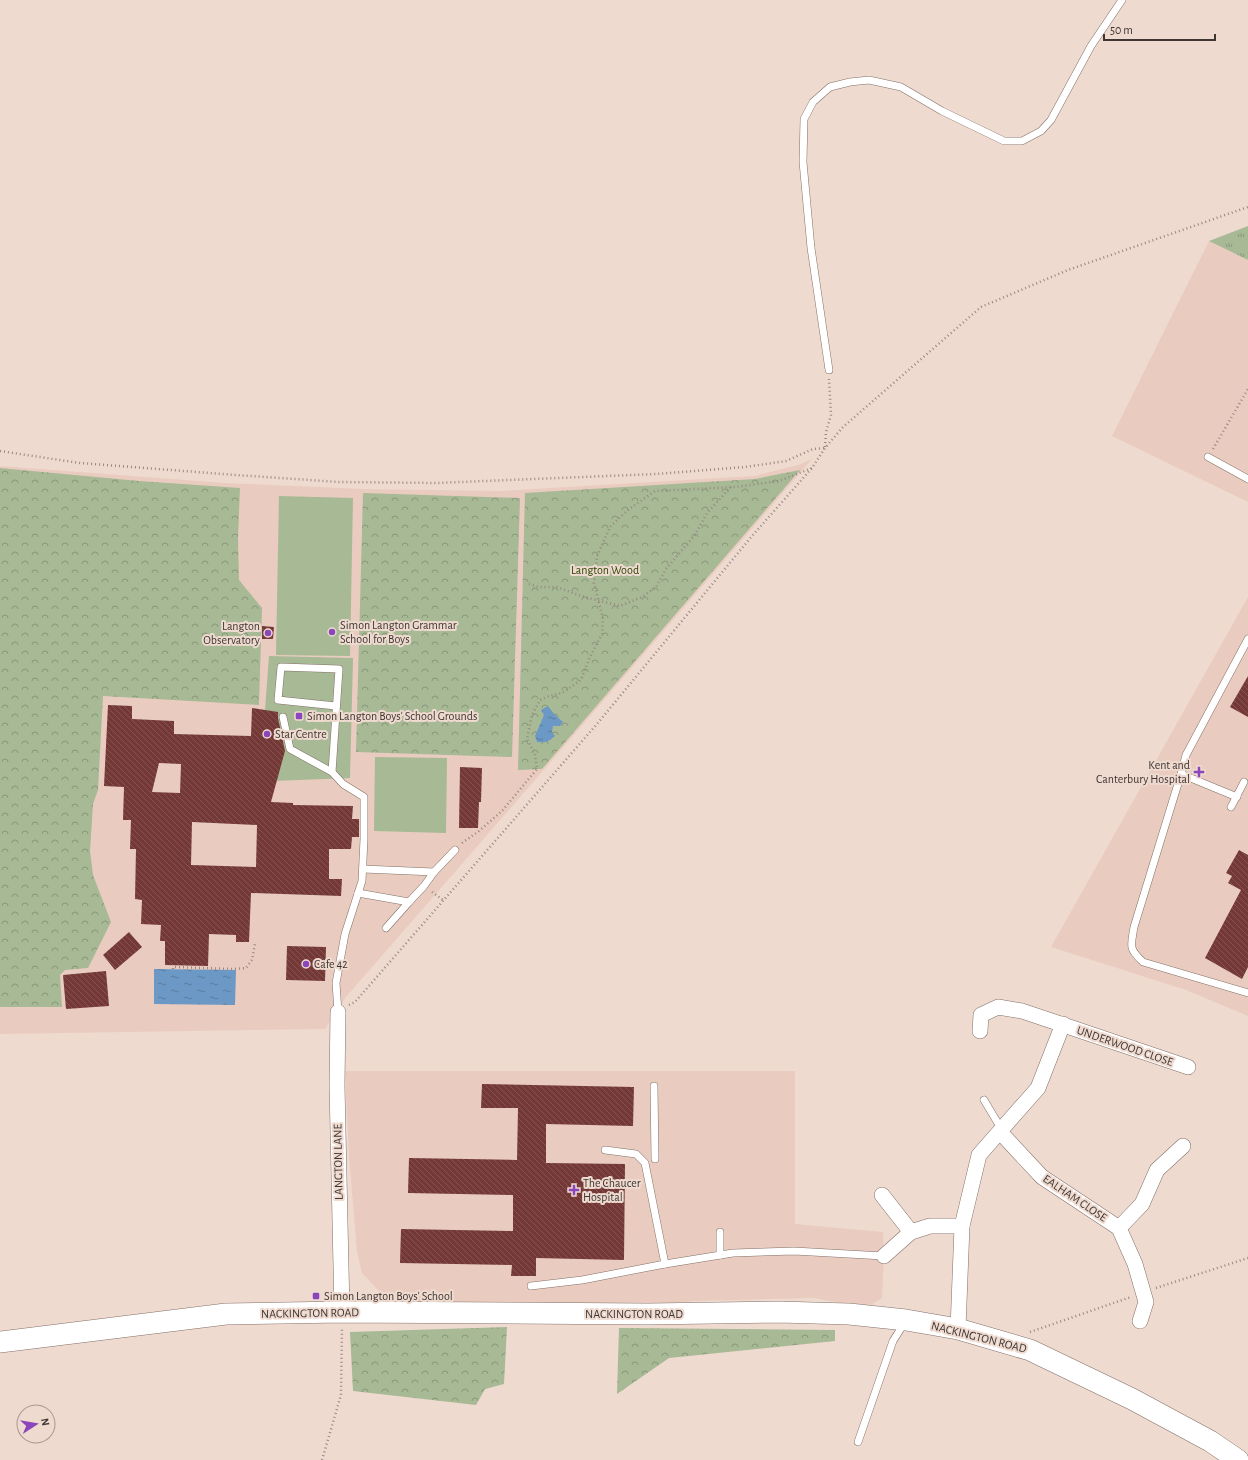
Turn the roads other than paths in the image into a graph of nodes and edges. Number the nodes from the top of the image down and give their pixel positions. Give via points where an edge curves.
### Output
1 (1122, 0) edge
2 (829, 370) road end
3 (1208, 457) road end
4 (1248, 479) edge
5 (1248, 639) edge
6 (336, 706) junction
7 (283, 717) dead end
8 (332, 772) junction
9 (1181, 774) junction
10 (1244, 782) dead end
11 (1237, 797) junction
12 (1231, 807) dead end
13 (455, 850) road end
14 (363, 869) junction
15 (434, 872) junction
16 (358, 893) junction
17 (409, 902) junction
18 (386, 928) dead end
19 (1248, 993) edge
20 (338, 1012) joint
21 (1063, 1024) junction
22 (980, 1031) dead end
23 (1188, 1067) dead end
24 (654, 1086) dead end
25 (984, 1100) dead end
26 (1001, 1131) junction
27 (1183, 1146) dead end
28 (605, 1150) dead end
29 (645, 1163) junction
30 (882, 1195) dead end
31 (962, 1226) junction
32 (1119, 1228) junction
33 (720, 1232) dead end
34 (911, 1232) junction
35 (720, 1255) junction
36 (884, 1256) joint
37 (665, 1264) junction
38 (531, 1286) dead end
39 (342, 1312) junction
40 (906, 1320) junction
41 (1140, 1321) dead end
42 (958, 1329) junction
43 (0, 1342) edge
44 (858, 1442) dead end
45 (1238, 1460) edge

1 - 2 lane via 1091,46 1051,120 1041,131 1022,141 1004,141 942,111 901,87 869,80 830,87 814,102 804,119 803,162 811,248
3 - 4 lane
5 - 9 lane via 1186,755
6 - 6 lane via 278,700 281,667 339,669
6 - 8 lane
7 - 8 lane via 290,749
8 - 14 lane via 343,784 364,797
9 - 11 lane
9 - 19 lane via 1134,927 1131,946 1143,962
10 - 11 lane
11 - 12 lane
13 - 15 lane
14 - 15 lane
14 - 16 lane
15 - 17 lane
16 - 17 lane
16 - 20 lane via 345,934 336,983
17 - 18 lane
20 - 39 street, LANGTON LANE via 337,1108
21 - 22 street, UNDERWOOD CLOSE via 1022,1011 998,1007 981,1015
21 - 23 street, UNDERWOOD CLOSE
21 - 26 street, UNDERWOOD CLOSE via 1038,1088
24 - 29 lane via 659,1158
25 - 26 lane
26 - 31 street, UNDERWOOD CLOSE via 979,1155
26 - 32 street, EALHAM CLOSE via 1042,1177
27 - 32 street, EALHAM CLOSE via 1157,1170 1142,1204
28 - 29 lane via 636,1154
29 - 37 lane
30 - 34 street
31 - 34 street via 930,1226
31 - 42 street, UNDERWOOD CLOSE
32 - 41 street, EALHAM CLOSE via 1135,1264 1146,1302
33 - 35 lane
34 - 36 street
35 - 36 lane via 794,1251
35 - 37 lane
37 - 38 lane via 582,1280
39 - 40 main road, NACKINGTON ROAD via 779,1312 849,1314
39 - 43 main road, NACKINGTON ROAD via 226,1314
40 - 42 main road, NACKINGTON ROAD
40 - 44 lane via 894,1341
42 - 45 main road, NACKINGTON ROAD via 1030,1350 1132,1399 1210,1441

